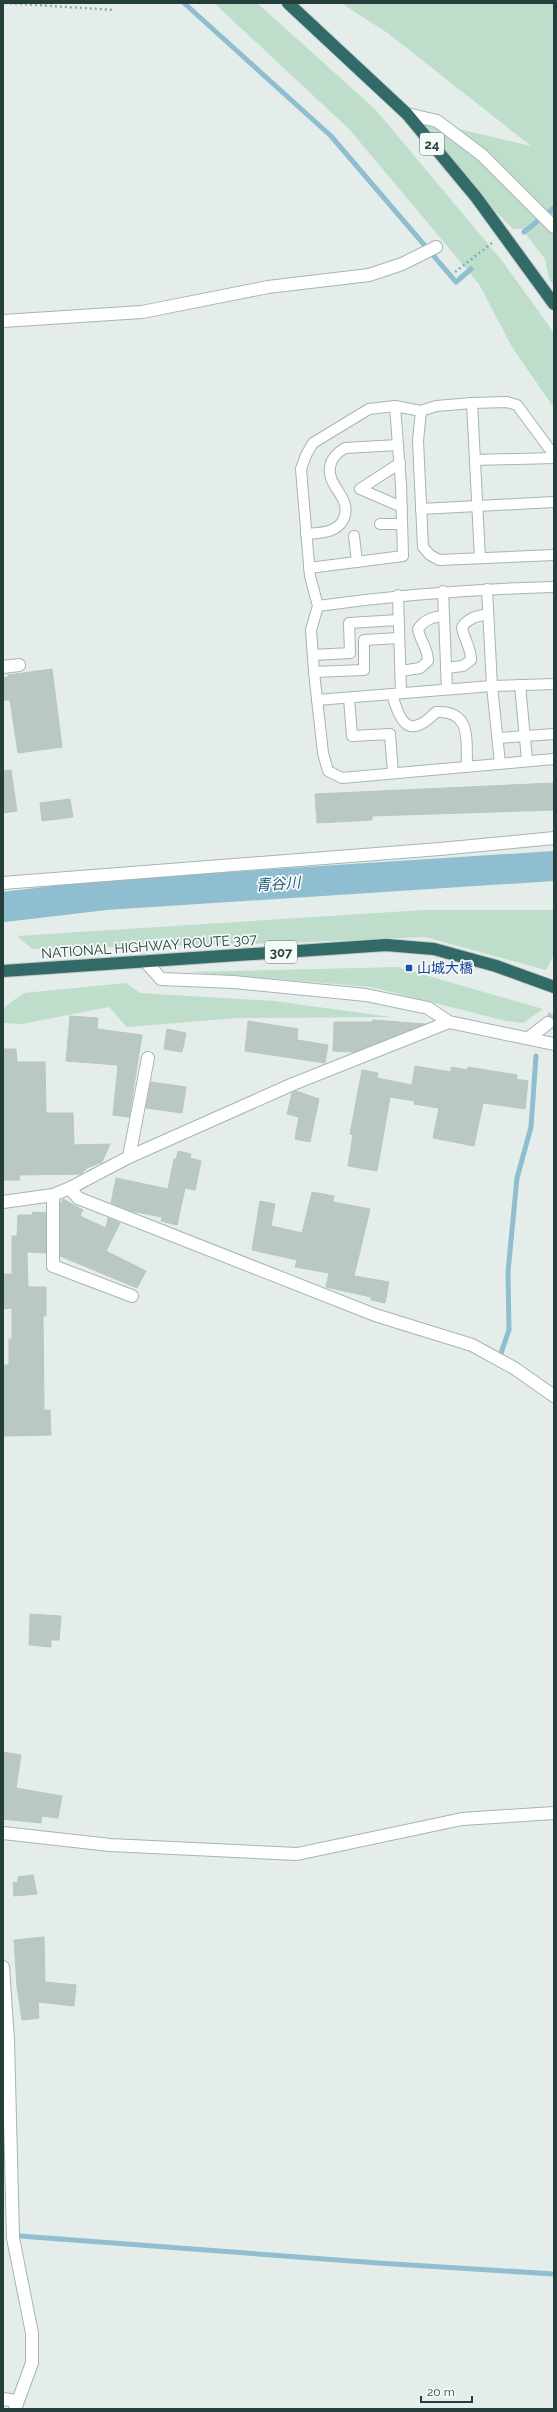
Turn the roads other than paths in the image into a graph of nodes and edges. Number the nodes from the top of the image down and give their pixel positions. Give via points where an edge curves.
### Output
1 (288, 3) edge
2 (407, 114) junction
3 (554, 227) edge
4 (436, 247) dead end
5 (554, 304) edge
6 (3, 321) edge
7 (472, 402) junction
8 (395, 406) junction
9 (421, 411) junction
10 (398, 445) junction
11 (554, 457) edge
12 (475, 460) junction
13 (400, 463) junction
14 (554, 502) edge
15 (477, 506) junction
16 (402, 507) junction
17 (421, 508) junction
18 (380, 524) dead end
19 (402, 524) junction
20 (306, 534) junction
21 (354, 536) dead end
22 (554, 555) edge
23 (480, 558) junction
24 (357, 562) junction
25 (309, 568) junction
26 (554, 588) edge
27 (488, 589) junction
28 (443, 591) junction
29 (398, 595) junction
30 (318, 606) junction
31 (488, 614) junction
32 (444, 616) junction
33 (398, 620) junction
34 (399, 638) junction
35 (313, 655) junction
36 (19, 666) dead end
37 (3, 667) edge
38 (446, 668) junction
39 (401, 671) junction
40 (314, 672) junction
41 (554, 684) edge
42 (520, 685) junction
43 (492, 686) junction
44 (447, 689) junction
45 (397, 694) junction
46 (349, 698) junction
47 (317, 700) junction
48 (554, 734) edge
49 (524, 736) junction
50 (498, 738) junction
51 (554, 759) edge
52 (527, 760) junction
53 (500, 763) junction
54 (468, 766) junction
55 (393, 773) junction
56 (554, 838) edge
57 (3, 883) edge
58 (145, 961) junction
59 (3, 971) edge
60 (554, 987) edge
61 (449, 1022) junction
62 (548, 1023) tunnel mouth
63 (530, 1037) junction
64 (554, 1044) edge
65 (148, 1058) dead end
66 (129, 1157) junction
67 (70, 1188) junction
68 (53, 1195) junction
69 (3, 1202) edge
70 (132, 1296) dead end
71 (554, 1396) edge
72 (554, 1813) edge
73 (3, 1833) edge
74 (3, 1967) edge
75 (3, 2399) edge
76 (16, 2405) edge

1 - 2 highway, 24
2 - 3 street via 437,121 482,155
2 - 5 highway, 24 via 476,197
4 - 6 street via 402,264 369,275 268,287 142,312
7 - 9 lane via 436,406
7 - 11 lane via 507,402 517,405
7 - 12 lane
8 - 9 lane
8 - 10 lane
8 - 20 lane via 369,409 313,443 301,469
9 - 17 lane via 418,441
10 - 13 lane
10 - 20 lane via 344,448 338,452 330,466 330,474 346,502 342,524 329,532
11 - 12 lane
12 - 15 lane
13 - 16 lane
13 - 16 lane via 360,489
14 - 15 lane
15 - 17 lane
15 - 23 lane
16 - 19 lane
17 - 23 lane via 423,547 430,556 439,560
18 - 19 lane
19 - 24 lane via 403,556
20 - 25 lane
21 - 24 lane
22 - 23 lane
24 - 25 lane
25 - 30 lane
26 - 27 lane
27 - 28 lane
27 - 31 lane
28 - 29 lane
28 - 32 lane
29 - 30 lane
29 - 33 lane
30 - 35 lane via 311,630
31 - 38 lane via 466,621 462,628 463,637 470,647 471,660 463,666
31 - 43 lane
32 - 38 lane
32 - 39 lane via 433,617 418,629 420,639 427,649 428,661 420,668
33 - 34 lane
33 - 35 lane via 349,623 350,653
34 - 39 lane
34 - 40 lane via 364,640 364,670
35 - 40 lane
36 - 37 street
38 - 44 lane
39 - 45 lane
40 - 47 lane
41 - 42 lane
42 - 43 lane
42 - 49 lane
43 - 44 lane
43 - 50 lane
44 - 45 lane
45 - 46 lane
45 - 54 lane via 398,716 404,723 414,727 424,724 436,712 448,712 459,717 465,726
46 - 47 lane
46 - 55 lane via 352,736 390,734
47 - 55 lane via 323,753 328,771 342,778
48 - 49 lane
49 - 50 lane
49 - 52 lane
50 - 53 lane
51 - 52 lane
52 - 53 lane
53 - 54 lane
54 - 55 lane
56 - 57 street
58 - 59 highway, NATIONAL HIGHWAY ROUTE 307 / 307
58 - 60 highway, NATIONAL HIGHWAY ROUTE 307 / 307 via 386,945 434,949 496,966
58 - 61 street via 161,979 234,982 366,995 428,1008
61 - 63 street
61 - 66 street via 293,1084
62 - 63 street
63 - 64 street
65 - 66 street
66 - 67 street
67 - 68 street
67 - 71 street via 78,1198 367,1312 472,1344 514,1368
68 - 69 street
68 - 70 street via 53,1266
72 - 73 street via 462,1819 297,1854 110,1845
74 - 76 street via 8,2040 13,2238 32,2333 32,2363
75 - 76 street

